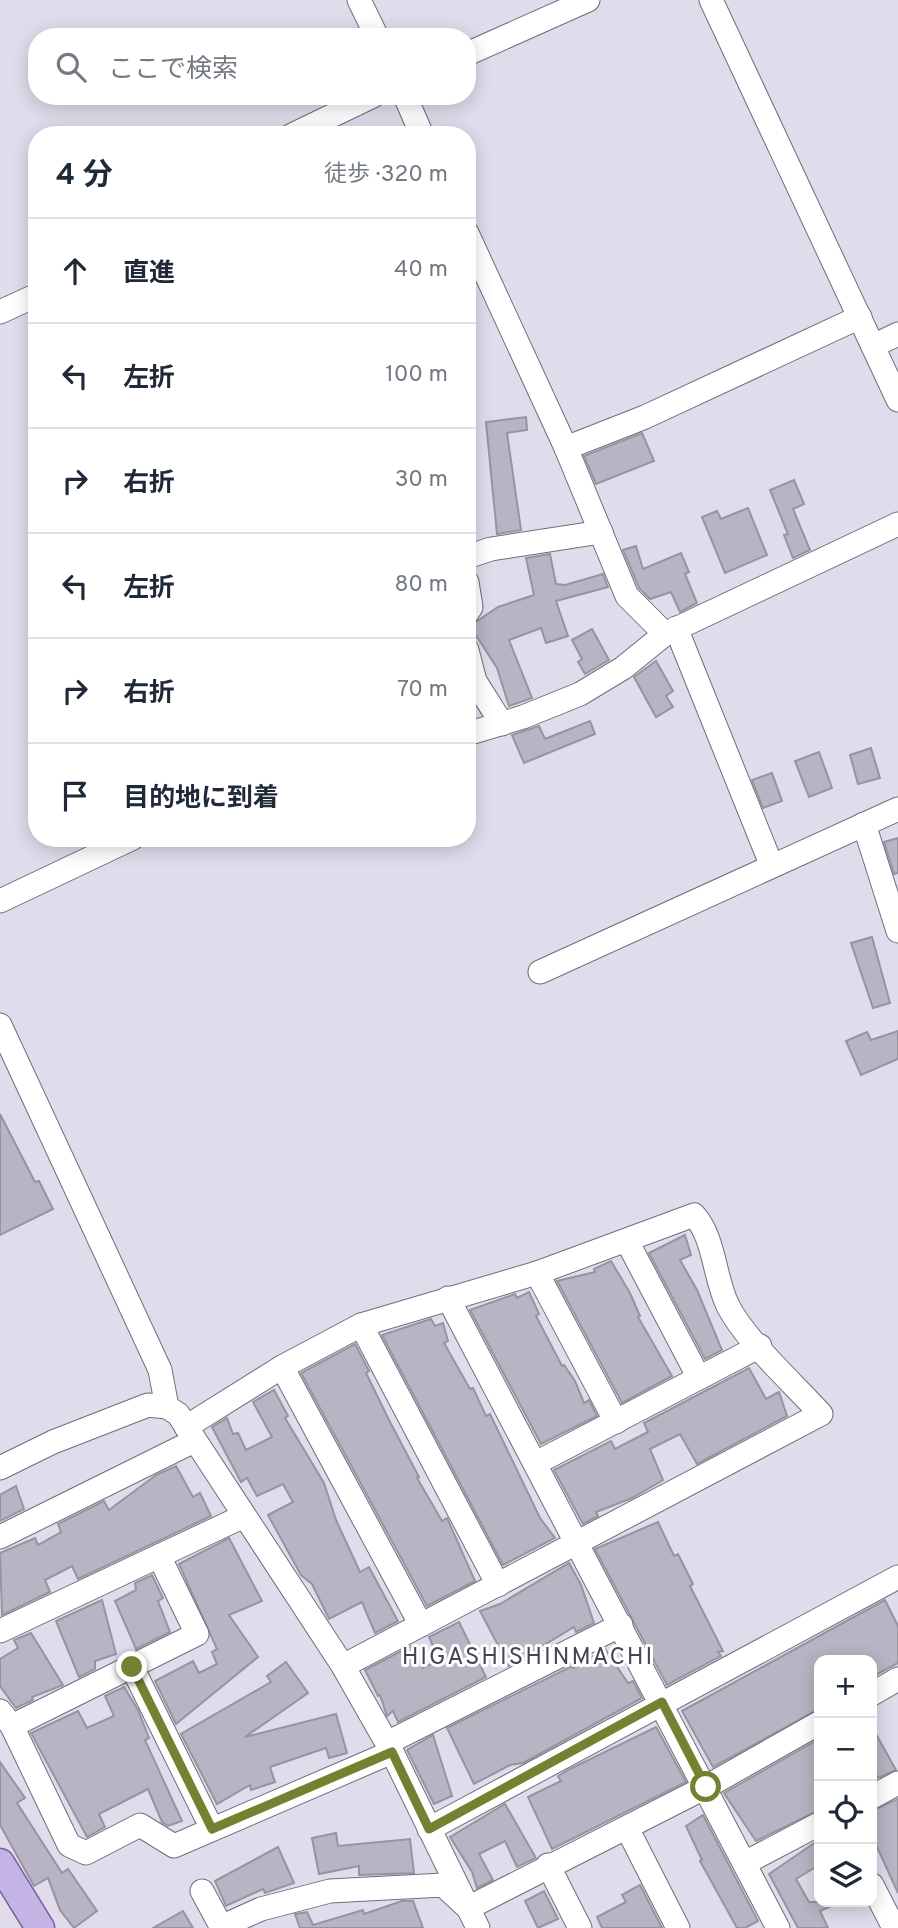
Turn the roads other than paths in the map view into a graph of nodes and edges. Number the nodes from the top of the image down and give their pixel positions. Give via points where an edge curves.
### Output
1 (359, 0) edge
2 (588, 0) edge
3 (711, 0) edge
4 (373, 28) edge
5 (476, 50) edge
6 (354, 105) edge
7 (409, 105) edge
8 (311, 126) edge
9 (418, 126) edge
10 (476, 253) edge
11 (28, 299) edge
12 (0, 312) edge
13 (860, 317) junction
14 (898, 334) edge
15 (873, 346) junction
16 (898, 400) edge
17 (566, 448) junction
18 (898, 524) edge
19 (601, 532) junction
20 (476, 554) edge
21 (670, 631) junction
22 (476, 683) edge
23 (502, 724) junction
24 (476, 731) edge
25 (898, 809) edge
26 (864, 824) junction
27 (114, 847) edge
28 (771, 864) junction
29 (0, 901) edge
30 (898, 931) edge
31 (540, 972) dead end
32 (0, 1025) edge
33 (628, 1241) junction
34 (537, 1273) junction
35 (448, 1298) junction
36 (360, 1325) junction
37 (760, 1346) junction
38 (282, 1367) junction
39 (699, 1378) junction
40 (167, 1407) junction
41 (616, 1422) junction
42 (190, 1434) junction
43 (536, 1464) junction
44 (0, 1468) edge
45 (244, 1516) junction
46 (0, 1537) edge
47 (578, 1542) junction
48 (159, 1556) junction
49 (898, 1577) edge
50 (498, 1584) junction
51 (421, 1625) junction
52 (621, 1625) junction
53 (0, 1631) edge
54 (343, 1666) junction
55 (132, 1667) junction
56 (898, 1679) edge
57 (877, 1691) edge
58 (662, 1702) junction
59 (6, 1719) edge
60 (814, 1726) edge
61 (389, 1747) junction
62 (898, 1783) edge
63 (706, 1787) junction
64 (877, 1794) edge
65 (814, 1827) edge
66 (627, 1828) junction
67 (212, 1829) junction
68 (429, 1829) junction
69 (0, 1863) edge
70 (745, 1863) junction
71 (548, 1865) junction
72 (202, 1891) dead end
73 (877, 1895) edge
74 (473, 1918) edge
75 (40, 1928) edge
76 (221, 1928) edge
77 (580, 1928) edge
78 (678, 1928) edge
79 (778, 1928) edge
80 (894, 1928) edge

1 - 4 street
2 - 5 street
3 - 13 street
6 - 8 street
7 - 9 street
10 - 17 street
11 - 12 street
13 - 15 street
13 - 17 street via 645,417
14 - 15 street
15 - 16 street
17 - 19 street
18 - 21 street
19 - 20 street
19 - 21 street via 627,596
21 - 23 street via 580,694
21 - 28 street
22 - 23 street
23 - 24 street
25 - 26 street
26 - 28 street
26 - 30 street
27 - 29 street
28 - 31 street
32 - 40 street via 160,1370
33 - 34 street
33 - 37 street via 694,1215 703,1224 729,1308
33 - 39 street
34 - 35 street
34 - 41 street
35 - 36 street
35 - 43 street
36 - 38 street
36 - 50 street
37 - 39 street
37 - 47 street via 821,1414
38 - 42 street
38 - 51 street
39 - 41 street
40 - 42 street via 178,1414
40 - 44 street via 148,1405
41 - 43 street
42 - 45 street
42 - 46 street
43 - 47 street
45 - 48 street
45 - 54 street
47 - 50 street
47 - 52 street
48 - 53 street
48 - 55 street via 197,1634
49 - 58 street
50 - 51 street
51 - 54 street
52 - 58 street
52 - 61 street
54 - 61 street
55 - 59 street
55 - 67 street
56 - 57 street
58 - 63 street
58 - 68 street
59 - 67 street via 69,1845 86,1853 140,1825 174,1846
60 - 63 street
61 - 67 street
61 - 68 street
62 - 64 street
63 - 66 street
63 - 70 street
65 - 70 street
66 - 71 street
66 - 78 street
68 - 74 street
69 - 75 main road
70 - 79 street
71 - 74 street
71 - 77 street
72 - 76 street
73 - 80 street
74 - 76 street via 443,1885 330,1891 261,1909

